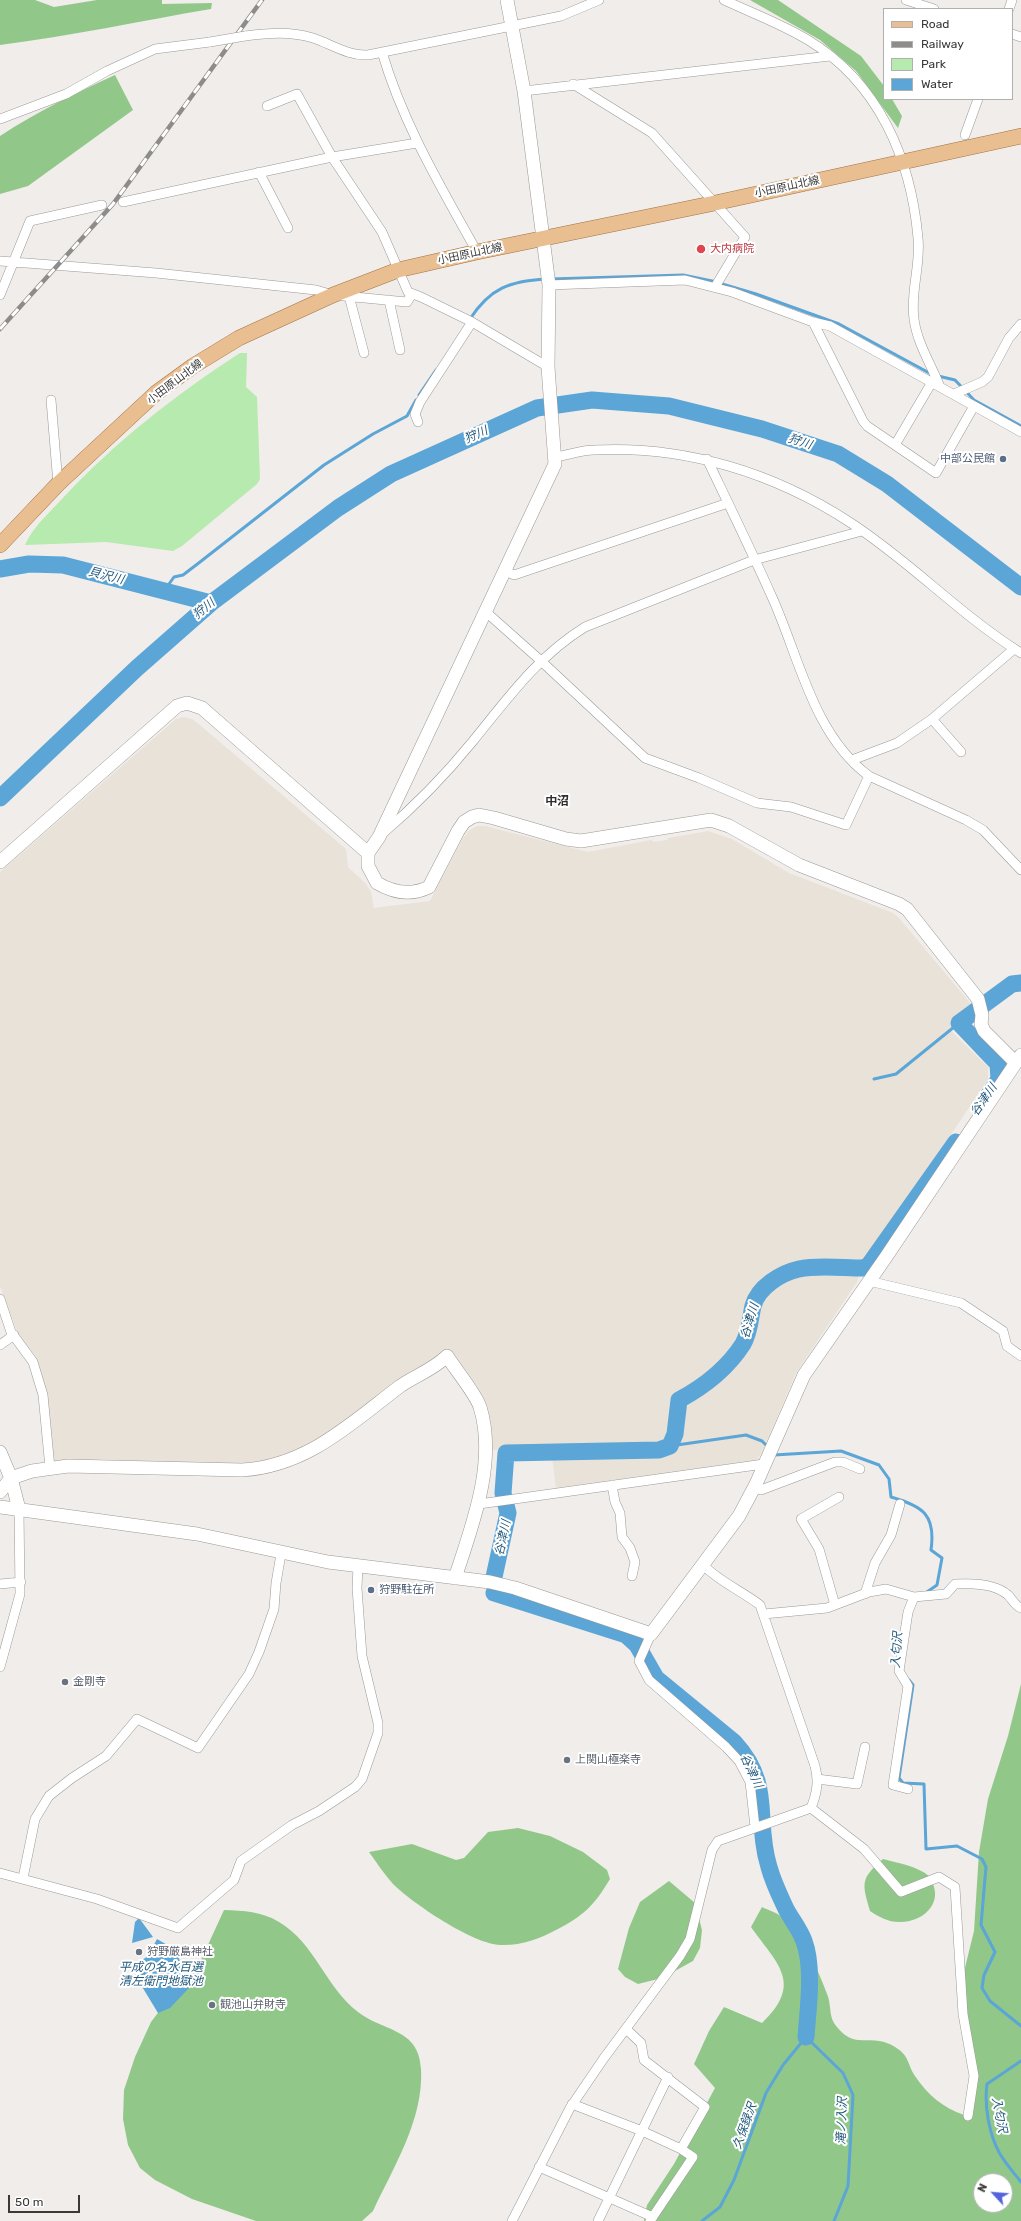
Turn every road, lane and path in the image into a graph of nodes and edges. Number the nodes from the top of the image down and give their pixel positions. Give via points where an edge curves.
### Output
1 (507, 0) edge
2 (599, 0) edge
3 (724, 0) edge
4 (906, 0) edge
5 (931, 8) edge
6 (512, 25) junction
7 (382, 52) junction
8 (830, 56) junction
9 (573, 84) junction
10 (524, 91) junction
11 (978, 100) edge
12 (267, 106) dead end
13 (0, 119) edge
14 (965, 135) dead end
15 (1021, 136) edge
16 (417, 143) junction
17 (332, 157) junction
18 (904, 162) junction
19 (259, 172) junction
20 (123, 202) dead end
21 (715, 203) junction
22 (102, 205) dead end
23 (288, 228) dead end
24 (543, 240) junction
25 (477, 252) junction
26 (0, 261) edge
27 (13, 262) junction
28 (398, 270) junction
29 (549, 286) junction
30 (715, 287) junction
31 (412, 294) junction
32 (0, 295) edge
33 (333, 295) junction
34 (349, 296) junction
35 (389, 300) junction
36 (472, 322) junction
37 (813, 322) junction
38 (1021, 324) edge
39 (400, 350) dead end
40 (364, 353) dead end
41 (548, 367) junction
42 (936, 384) junction
43 (954, 394) junction
44 (51, 400) dead end
45 (974, 406) junction
46 (418, 422) dead end
47 (1021, 432) edge
48 (895, 445) junction
49 (556, 457) junction
50 (707, 460) junction
51 (58, 484) junction
52 (728, 504) junction
53 (862, 531) junction
54 (0, 545) edge
55 (754, 560) junction
56 (505, 571) junction
57 (486, 612) junction
58 (1018, 651) edge
59 (540, 660) junction
60 (932, 719) junction
61 (961, 752) dead end
62 (852, 760) junction
63 (869, 776) junction
64 (379, 837) junction
65 (368, 853) junction
66 (0, 862) edge
67 (1021, 870) edge
68 (1019, 1061) edge
69 (870, 1281) junction
70 (0, 1300) edge
71 (14, 1335) junction
72 (0, 1345) edge
73 (1021, 1356) edge
74 (0, 1452) edge
75 (764, 1464) junction
76 (50, 1468) junction
77 (860, 1469) dead end
78 (11, 1478) junction
79 (612, 1485) junction
80 (754, 1488) junction
81 (0, 1492) edge
82 (838, 1497) dead end
83 (479, 1504) junction
84 (900, 1504) dead end
85 (0, 1508) edge
86 (19, 1509) junction
87 (281, 1554) junction
88 (703, 1565) junction
89 (358, 1566) junction
90 (632, 1576) dead end
91 (455, 1578) junction
92 (21, 1582) junction
93 (0, 1584) edge
94 (865, 1594) junction
95 (914, 1597) junction
96 (835, 1605) junction
97 (1021, 1608) edge
98 (764, 1614) junction
99 (651, 1634) junction
100 (0, 1667) edge
101 (865, 1747) dead end
102 (817, 1779) junction
103 (908, 1789) dead end
104 (811, 1808) junction
105 (755, 1827) junction
106 (0, 1873) edge
107 (23, 1878) junction
108 (626, 2029) junction
109 (668, 2077) junction
110 (572, 2104) junction
111 (968, 2116) dead end
112 (642, 2131) junction
113 (681, 2149) junction
114 (539, 2168) junction
115 (610, 2197) junction
116 (652, 2219) edge
117 (512, 2221) edge
118 (598, 2221) edge

1 - 6 street
2 - 6 street via 561,16
3 - 8 street via 796,33
4 - 5 street
6 - 7 street
6 - 10 street
7 - 13 street, bridge via 359,56 312,38 290,33 245,36 155,49 106,71 66,94
7 - 16 street via 392,87
8 - 9 street
8 - 18 street via 845,68 866,93 892,131
9 - 10 street
9 - 21 street via 652,133
10 - 24 street
11 - 14 street
12 - 17 street via 297,94
15 - 18 main road, 小田原山北線
16 - 17 street
16 - 25 street
17 - 19 street
17 - 28 street via 382,232
18 - 21 main road, 小田原山北線
18 - 42 street via 918,237 914,319 918,338
19 - 20 street
19 - 23 street
21 - 24 main road, 小田原山北線
21 - 30 street via 745,238
22 - 27 street via 30,221
24 - 25 main road, 小田原山北線
24 - 29 street
25 - 28 main road, 小田原山北線
26 - 27 street
27 - 32 street
27 - 33 street via 156,273 316,290
28 - 31 street via 408,292
28 - 33 main road, 小田原山北線
29 - 30 street via 685,280
29 - 41 street
30 - 37 street
31 - 35 street via 407,302
31 - 36 street
33 - 34 street
33 - 51 main road, 小田原山北線 via 239,338 193,366 156,393
34 - 35 street
34 - 40 street
35 - 39 street
36 - 41 street
36 - 46 street via 420,402 416,414
37 - 42 street via 830,326
37 - 48 street via 863,421
38 - 43 street via 1009,338 988,377
41 - 49 street
42 - 43 street
42 - 48 street
43 - 45 street
44 - 51 street
45 - 47 street
45 - 48 street via 936,473
49 - 50 street via 593,450 630,450
49 - 56 street
50 - 52 street
50 - 53 street via 742,469 790,489
51 - 54 main road, 小田原山北線
52 - 55 street
52 - 56 street via 514,575
53 - 55 street
53 - 58 street via 974,621
55 - 59 street via 585,627
55 - 62 street via 827,728
56 - 57 street
57 - 59 street
57 - 64 street
58 - 60 street
59 - 63 street via 645,758 757,803 791,807 846,825
59 - 64 street via 472,742 400,820
60 - 61 street
60 - 62 street via 897,743
62 - 63 street
63 - 67 street via 977,826
64 - 65 street
65 - 66 street via 202,708 187,702 178,706
65 - 68 street via 368,866 377,883 402,893 419,892 429,887 464,822 479,815 581,841 711,820 719,822 787,860 907,909 978,999 984,1031
68 - 69 street
69 - 73 street via 961,1303 1004,1331 1007,1346
69 - 75 street via 804,1376
70 - 71 street
71 - 72 street
71 - 76 street via 33,1362 43,1395
74 - 78 street
75 - 79 street
75 - 80 street
76 - 78 street
76 - 83 street via 68,1466 242,1470 276,1464 324,1443 352,1426 400,1386 440,1363 447,1356 480,1406 486,1441
77 - 80 street via 843,1462 835,1462 761,1490
78 - 81 street
78 - 86 street
79 - 83 street
79 - 90 street via 620,1513 622,1537 630,1548 635,1562
80 - 88 street via 739,1516
82 - 96 street via 801,1519 820,1549
83 - 91 street
84 - 94 street via 891,1535 875,1563
85 - 86 street
86 - 87 street via 197,1534
86 - 92 street
87 - 89 street
87 - 107 street via 274,1608 259,1652 249,1674 198,1748 137,1719 106,1756 50,1796 35,1819
88 - 98 street via 717,1579 741,1590 760,1605
88 - 99 street
89 - 91 street
89 - 107 street via 362,1656 378,1733 362,1779 355,1787 292,1825 241,1861 234,1880 178,1928 97,1899
91 - 99 street via 515,1588
92 - 93 street
92 - 100 street
94 - 95 street via 886,1589
94 - 96 street
95 - 97 street via 946,1594 955,1584 976,1583 1007,1594 1015,1605
95 - 103 street via 908,1612 899,1671 908,1686 893,1785
96 - 98 street
98 - 102 street via 815,1766
99 - 105 street via 639,1661 649,1680 739,1761 750,1782
101 - 102 street via 857,1784
102 - 104 street via 817,1793
104 - 105 street
104 - 111 street via 864,1849 901,1892 939,1877 955,1887 964,2014 974,2076
105 - 108 street via 718,1841 712,1850 690,1939
106 - 107 street
108 - 109 street via 641,2043 644,2060
108 - 110 street
109 - 112 street
109 - 113 street via 706,2107
110 - 112 street
110 - 114 street
112 - 113 street
112 - 115 street
113 - 116 street via 693,2157
114 - 115 street
114 - 117 street
115 - 116 street
115 - 118 street

